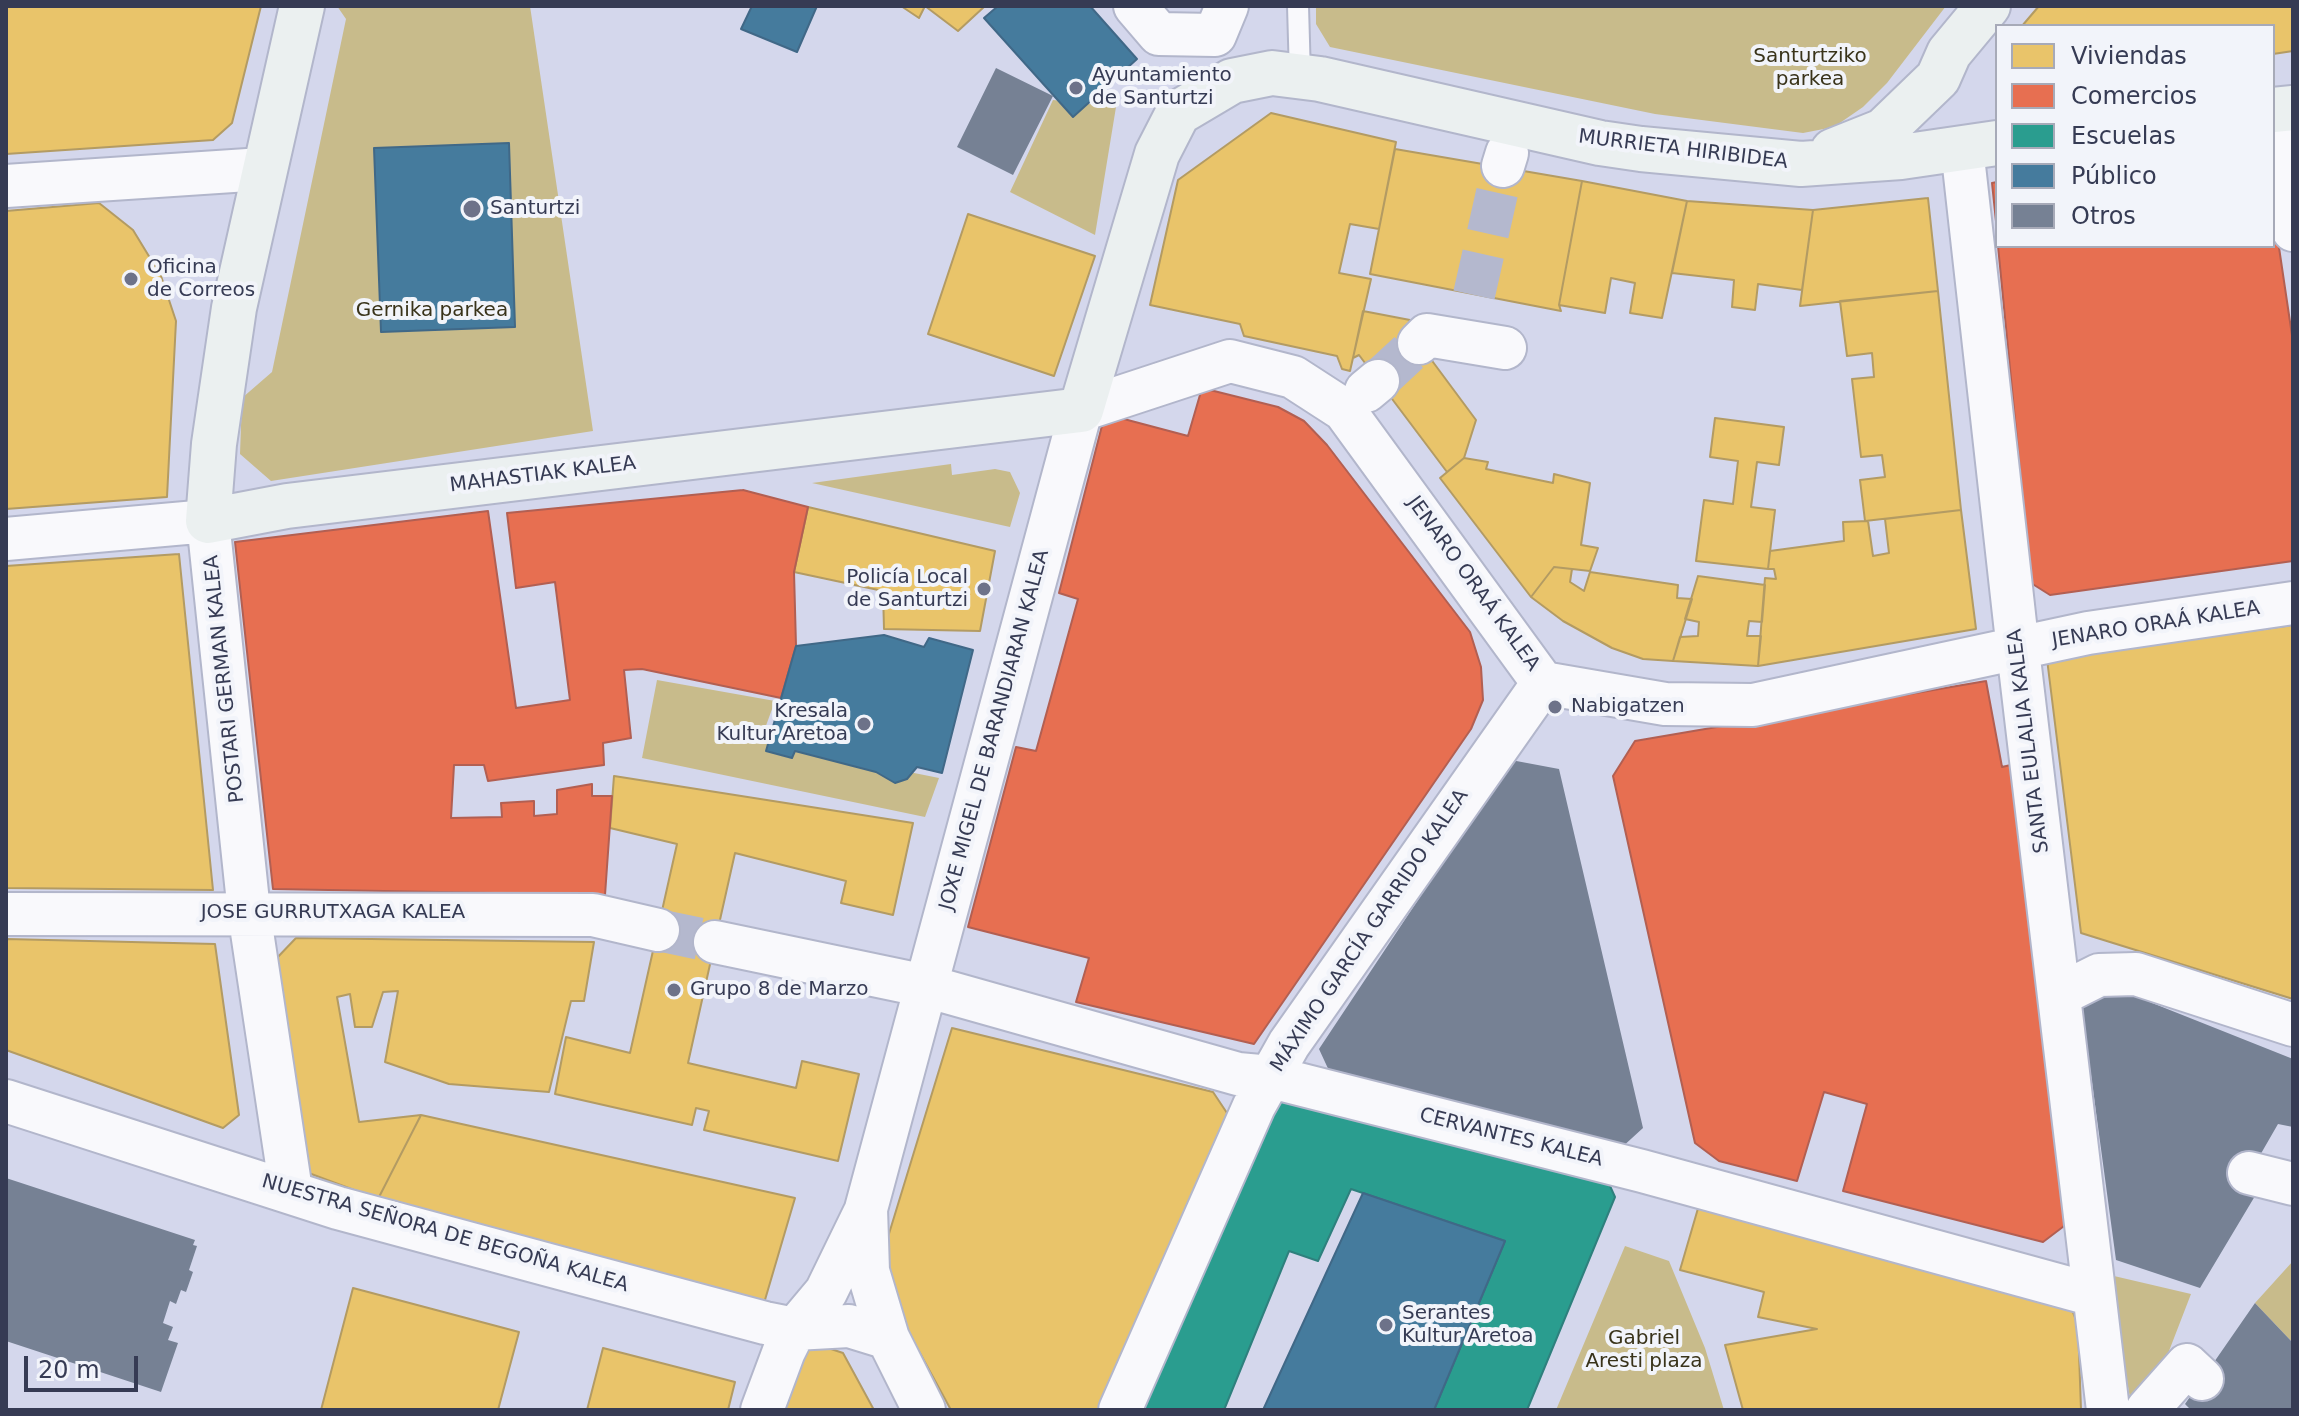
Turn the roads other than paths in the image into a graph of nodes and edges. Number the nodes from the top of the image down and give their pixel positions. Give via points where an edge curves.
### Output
1 (302, 6) edge
2 (1135, 6) edge
3 (1298, 6) edge
4 (1988, 6) edge
5 (1221, 20) edge
6 (1300, 76) junction
7 (1938, 78) junction
8 (1232, 81) joint
9 (2280, 110) edge
10 (1980, 146) edge
11 (1801, 164) junction
12 (263, 169) junction
13 (6, 186) edge
14 (2293, 230) edge
15 (1419, 343) tunnel mouth
16 (1505, 348) dead end
17 (1081, 410) junction
18 (208, 521) junction
19 (6, 539) edge
20 (2293, 603) edge
21 (2018, 650) junction
22 (1543, 683) junction
23 (249, 912) junction
24 (6, 914) edge
25 (658, 930) tunnel mouth
26 (715, 942) tunnel mouth
27 (926, 986) junction
28 (2059, 995) junction
29 (2293, 1025) edge
30 (1271, 1077) junction
31 (6, 1101) edge
32 (2249, 1173) dead end
33 (2293, 1184) edge
34 (291, 1191) junction
35 (866, 1209) junction
36 (2094, 1295) junction
37 (795, 1329) junction
38 (888, 1338) junction
39 (2202, 1379) dead end
40 (762, 1410) edge
41 (924, 1410) edge
42 (1120, 1410) edge
43 (2108, 1410) edge
44 (2147, 1410) edge

1 - 12 street, POSTARI GERMAN KALEA
2 - 5 street via 1159,34
3 - 6 lane
4 - 7 street via 1949,53
6 - 8 street, MURRIETA HIRIBIDEA via 1272,73
6 - 11 street, MURRIETA HIRIBIDEA via 1600,143
7 - 10 street, SANTA EULALIA KALEA via 1944,122
7 - 11 street via 1883,131
8 - 17 street, JOXE MIGEL DE BARANDIARAN KALEA via 1178,113 1157,154
9 - 14 street
10 - 11 street, MURRIETA HIRIBIDEA
10 - 21 street, SANTA EULALIA KALEA
12 - 13 street
12 - 18 street, POSTARI GERMAN KALEA via 234,308
15 - 16 street via 1427,335
17 - 18 street, MAHASTIAK KALEA via 302,504
17 - 22 street, JENARO ORAÁ KALEA via 1230,361 1293,377 1344,410
17 - 27 street, JOXE MIGEL DE BARANDIARAN KALEA
18 - 19 street, MAHASTIAK KALEA
18 - 23 street, POSTARI GERMAN KALEA
20 - 21 street, JENARO ORAÁ KALEA via 2088,633
21 - 22 street, JENARO ORAÁ KALEA via 1753,705 1665,704
21 - 28 street, SANTA EULALIA KALEA
22 - 30 street, MÁXIMO GARCÍA GARRIDO KALEA
23 - 24 street, JOSE GURRUTXAGA KALEA
23 - 25 street, JOSE GURRUTXAGA KALEA via 593,915
23 - 34 street, POSTARI GERMAN KALEA
26 - 27 street
27 - 30 street, CERVANTES KALEA via 1238,1074
27 - 35 street, JOXE MIGEL DE BARANDIARAN KALEA
28 - 29 street via 2099,975 2136,974
28 - 36 street, SANTA EULALIA KALEA
30 - 36 street, CERVANTES KALEA via 1642,1171
30 - 42 street, MÁXIMO GARCÍA GARRIDO KALEA
31 - 34 street, NUESTRA SEÑORA DE BEGOÑA KALEA
32 - 33 street
34 - 37 street, NUESTRA SEÑORA DE BEGOÑA KALEA
35 - 37 street via 826,1292
35 - 38 street, JOXE MIGEL DE BARANDIARAN KALEA via 868,1271
36 - 43 street, SANTA EULALIA KALEA
37 - 38 street, NUESTRA SEÑORA DE BEGOÑA KALEA via 849,1326
37 - 40 street
38 - 41 street, JOXE MIGEL DE BARANDIARAN KALEA
39 - 44 street via 2187,1365

